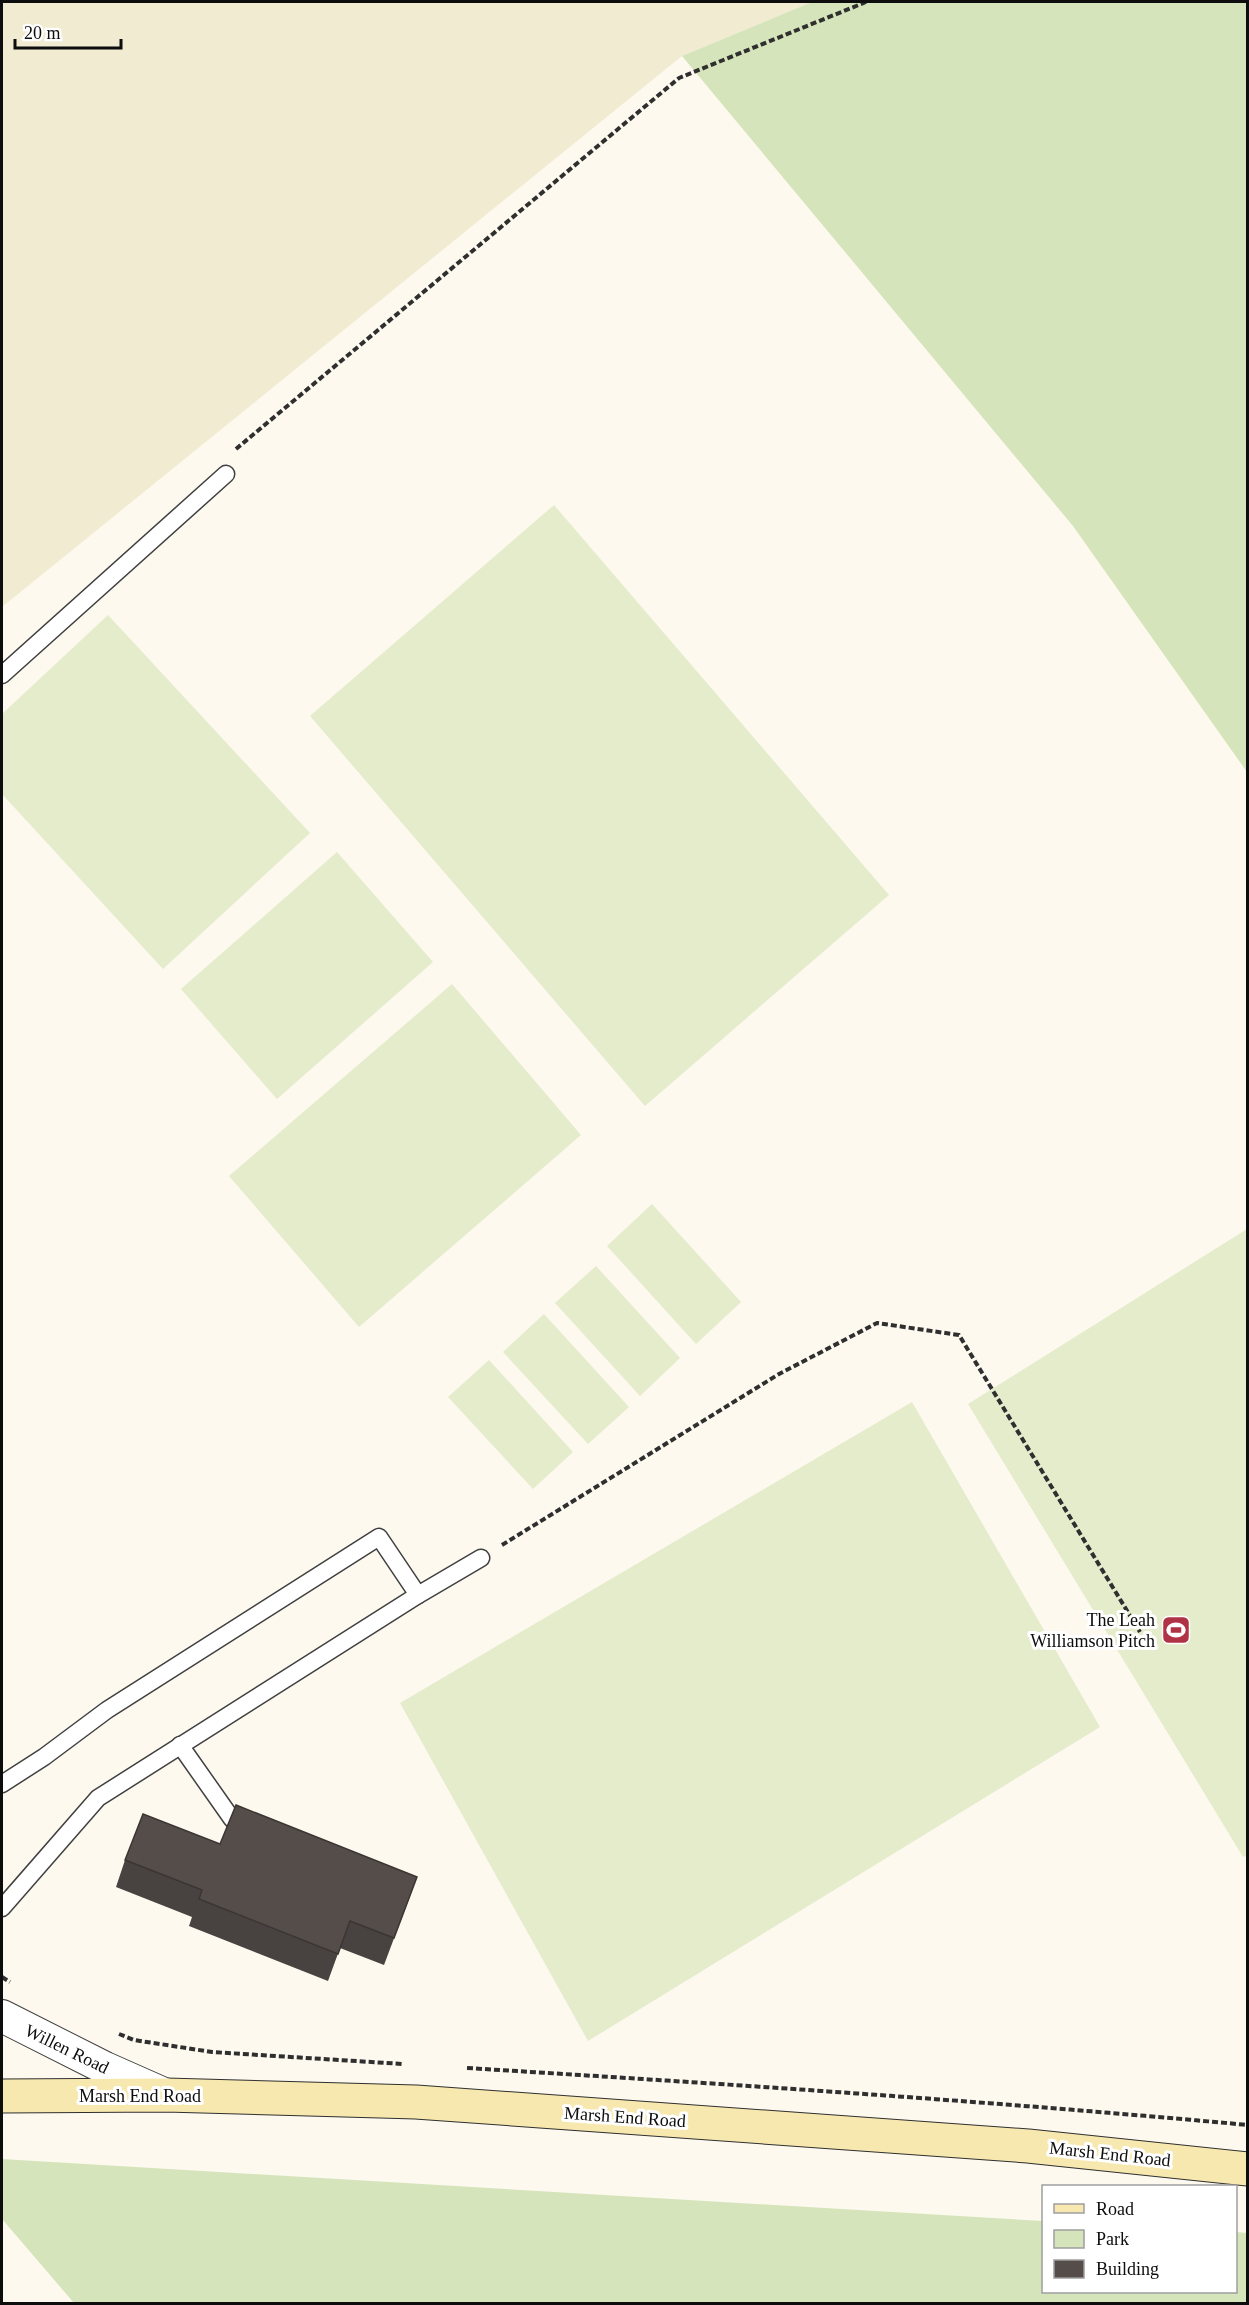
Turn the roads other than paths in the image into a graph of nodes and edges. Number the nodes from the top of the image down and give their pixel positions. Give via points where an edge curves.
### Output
1 (226, 474) dead end
2 (2, 675) edge
3 (481, 1558) road end
4 (418, 1595) junction
5 (180, 1745) junction
6 (2, 1784) edge
7 (266, 1832) edge
8 (2, 1908) edge
9 (2, 2016) edge
10 (166, 2095) junction
11 (2, 2096) edge
12 (1248, 2169) edge

1 - 2 lane
3 - 4 lane
4 - 5 lane
4 - 6 lane via 379,1537 107,1710
5 - 7 lane via 232,1819
5 - 8 lane via 98,1798
9 - 10 street, Willen Road
10 - 11 street, Marsh End Road
10 - 12 street, Marsh End Road via 416,2102 1028,2146

